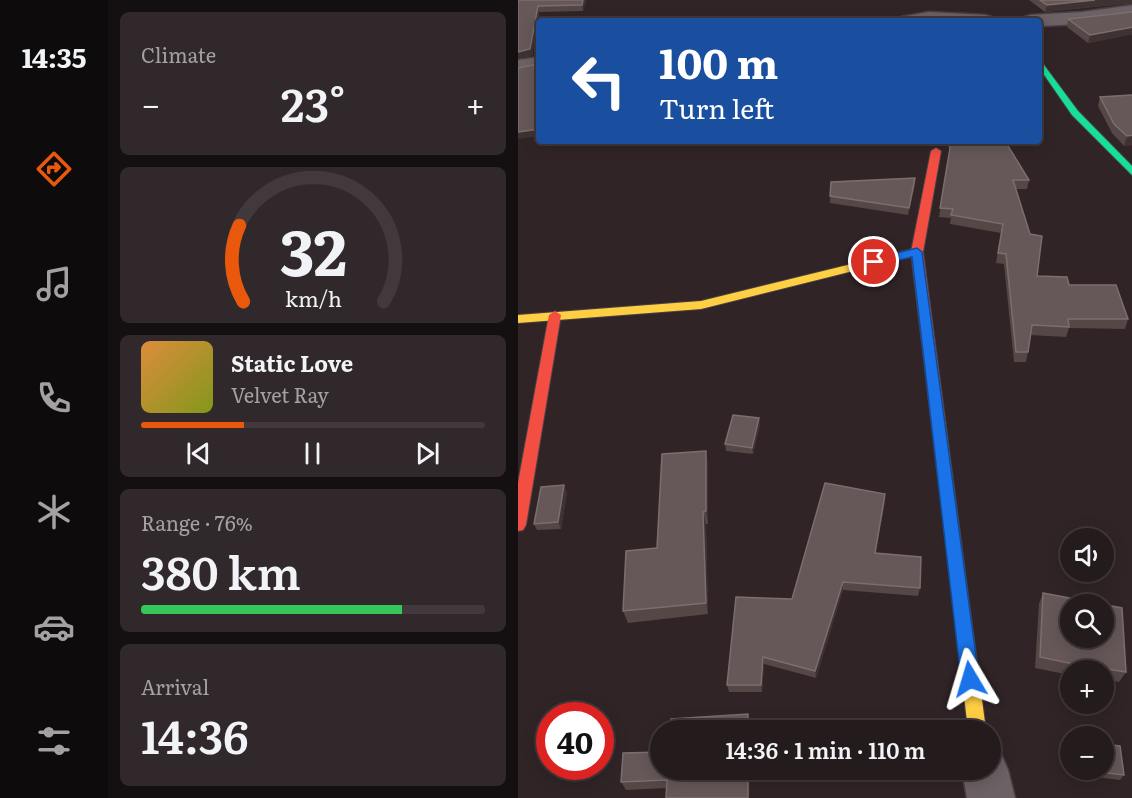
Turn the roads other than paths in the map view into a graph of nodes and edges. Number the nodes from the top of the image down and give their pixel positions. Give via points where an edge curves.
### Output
1 (1133, 11) edge
2 (1042, 20) edge
3 (536, 63) edge
4 (1042, 65) edge
5 (518, 66) edge
6 (936, 151) dead end
7 (1133, 173) edge
8 (917, 252) junction
9 (556, 315) junction
10 (518, 319) edge
11 (518, 525) edge
12 (976, 720) edge
13 (987, 780) edge
14 (991, 798) edge

1 - 2 street
3 - 5 street
4 - 7 street via 1074,113
6 - 8 street
8 - 9 street via 701,305
8 - 12 street
9 - 10 street
9 - 11 street
13 - 14 street

